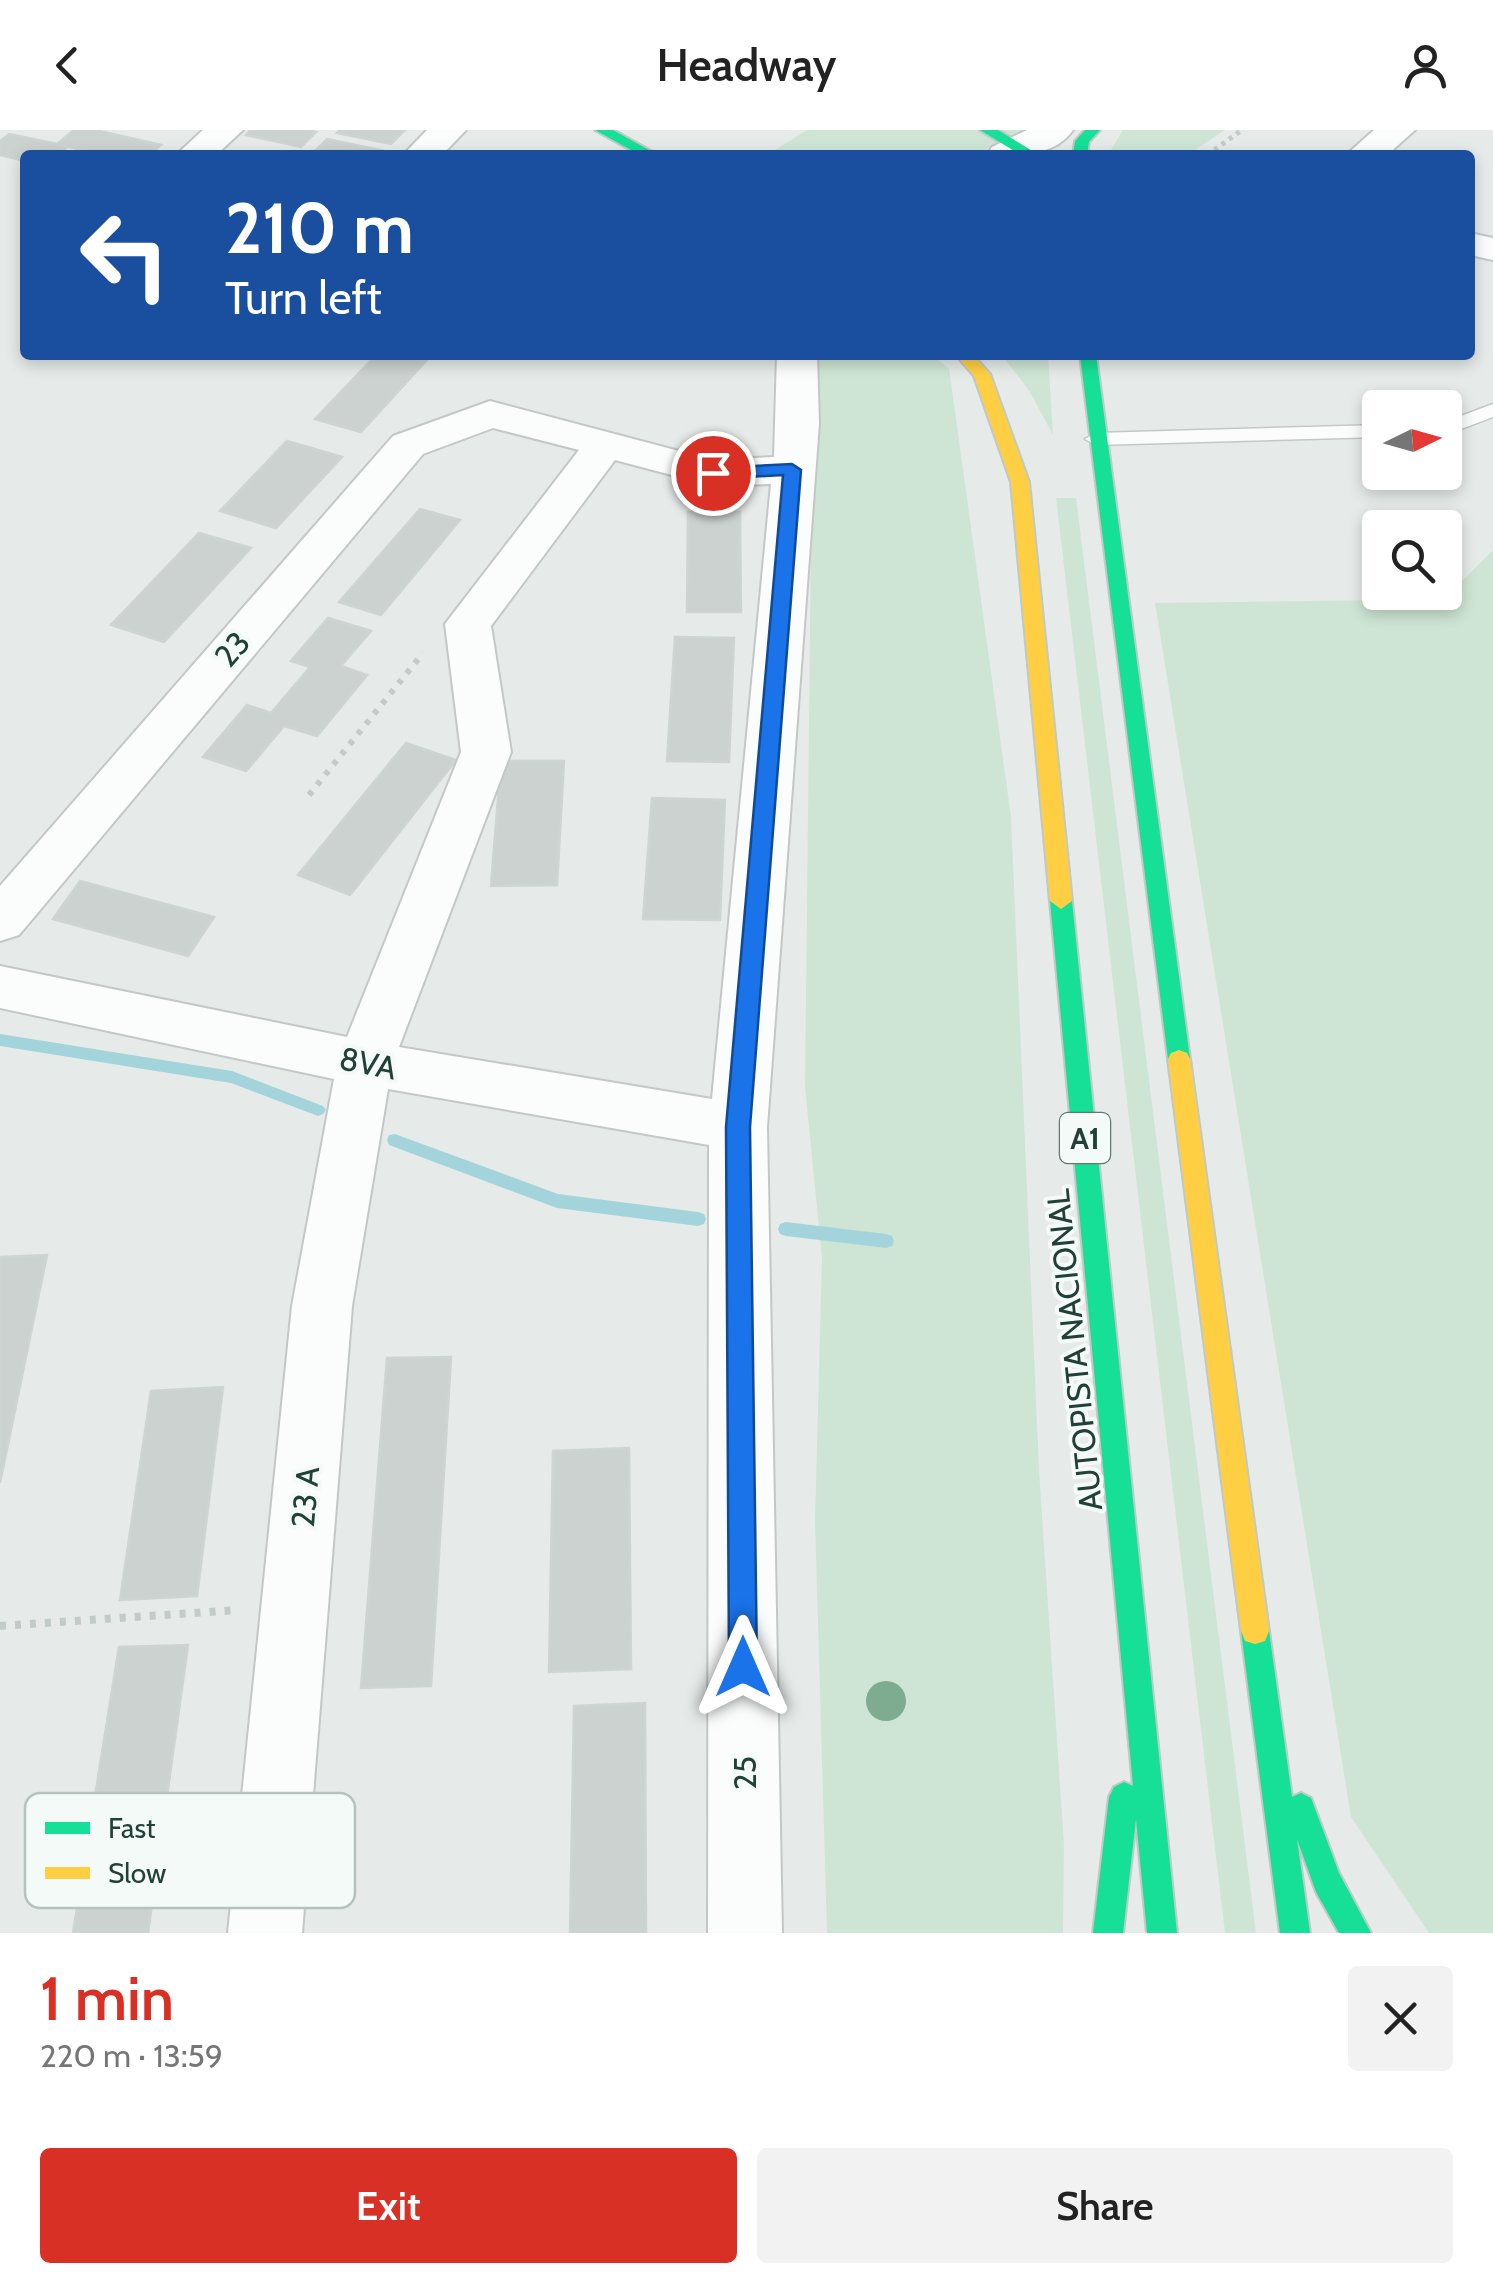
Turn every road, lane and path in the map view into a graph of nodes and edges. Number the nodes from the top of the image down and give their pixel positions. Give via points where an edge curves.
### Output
1 (226, 130) edge
2 (448, 130) edge
3 (602, 130) edge
4 (987, 130) edge
5 (1055, 130) edge
6 (1242, 130) edge
7 (1397, 130) edge
8 (200, 150) edge
9 (426, 150) edge
10 (641, 150) edge
11 (1016, 150) edge
12 (1022, 150) edge
13 (1214, 150) edge
14 (1371, 150) edge
15 (797, 360) edge
16 (969, 360) edge
17 (1088, 360) edge
18 (1493, 410) edge
19 (1462, 422) edge
20 (1362, 432) edge
21 (1096, 439) junction
22 (605, 444) junction
23 (792, 470) junction
24 (0, 921) edge
25 (0, 987) edge
26 (365, 1063) junction
27 (738, 1127) junction
28 (295, 1607) junction
29 (0, 1626) edge
30 (1134, 1629) junction
31 (1261, 1692) junction
32 (278, 1793) edge
33 (267, 1908) edge
34 (265, 1933) edge
35 (745, 1933) edge
36 (1108, 1933) edge
37 (1162, 1933) edge
38 (1295, 1933) edge
39 (1356, 1933) edge

1 - 8 street
2 - 9 street
3 - 10 main road
4 - 11 main road
5 - 12 street
6 - 13 path
7 - 14 street
15 - 23 street, 25
16 - 30 main road, AUTOPISTA NACIONAL / A1 via 982,374 1020,482
17 - 21 main road
18 - 19 lane
20 - 21 lane
21 - 31 main road
22 - 23 street via 713,473
22 - 24 street, 23 via 490,414 408,445
22 - 26 street, 23 A via 468,624 486,752
23 - 27 street, 25
25 - 26 street, 8VA
26 - 27 street, 8VA
26 - 28 street, 23 A via 322,1306
27 - 35 street, 25
28 - 29 path
28 - 32 street, 23 A
30 - 36 main road via 1120,1855
30 - 37 main road, AUTOPISTA NACIONAL / A1
31 - 38 main road
31 - 39 main road via 1327,1881
33 - 34 street, 23 A

